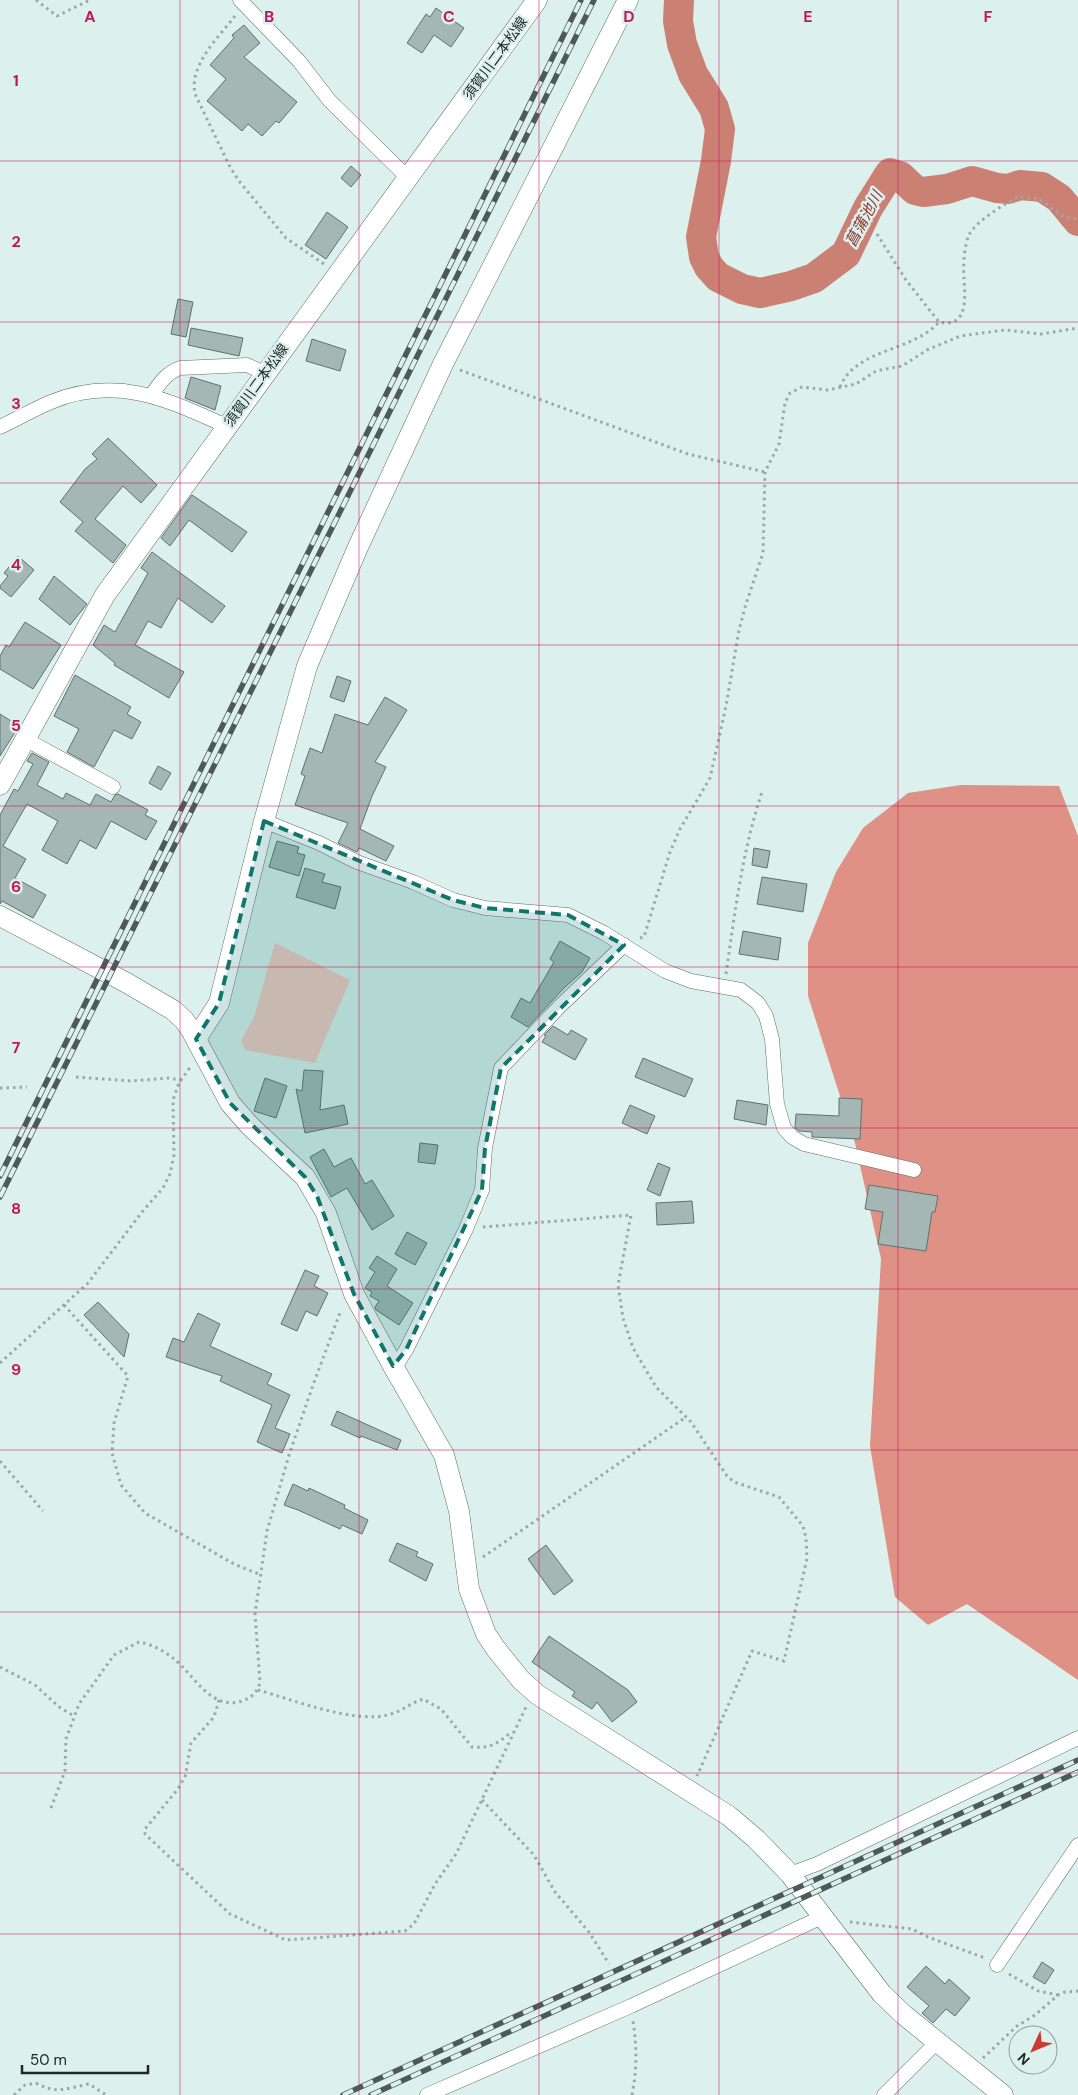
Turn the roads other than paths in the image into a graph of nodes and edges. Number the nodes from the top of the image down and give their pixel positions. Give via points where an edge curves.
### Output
1 (537, 0) edge
2 (628, 0) edge
3 (243, 3) edge
4 (407, 177) junction
5 (264, 373) junction
6 (151, 396) junction
7 (226, 426) junction
8 (0, 428) edge
9 (25, 739) junction
10 (0, 786) edge
11 (113, 787) dead end
12 (264, 821) junction
13 (0, 916) edge
14 (624, 945) junction
15 (200, 1046) junction
16 (914, 1170) dead end
17 (393, 1366) junction
18 (1078, 1738) edge
19 (1078, 1845) edge
20 (790, 1874) junction
21 (825, 1922) junction
22 (997, 1965) road end
23 (937, 2042) junction
24 (427, 2095) edge
25 (884, 2095) edge
26 (1003, 2095) edge

1 - 4 street, 須賀川二本松線
2 - 12 street via 443,364 358,547 307,666
3 - 4 street via 300,61 329,100
4 - 5 street, 須賀川二本松線
5 - 6 street via 247,364 180,368 171,371
5 - 7 street, 須賀川二本松線
6 - 7 street
6 - 8 street via 118,390 74,394
7 - 9 street, 須賀川二本松線 via 105,595
9 - 10 street, 須賀川二本松線
9 - 11 street
12 - 14 street via 453,900 485,908 568,915
12 - 15 street via 219,1003
13 - 15 street via 127,982 173,1010 184,1020
14 - 16 street via 674,974 691,981 741,990 758,1003 766,1016 772,1038 777,1104 784,1128 792,1138
14 - 17 street via 501,1068 485,1148 482,1190 406,1350
15 - 17 street via 230,1102 250,1126 305,1177 318,1196 353,1290
17 - 20 street via 444,1455 459,1511 469,1589 486,1634 505,1662 533,1690 729,1816
18 - 20 street
19 - 22 street
20 - 21 street
21 - 23 street via 882,1994
21 - 24 street
23 - 25 street
23 - 26 street

